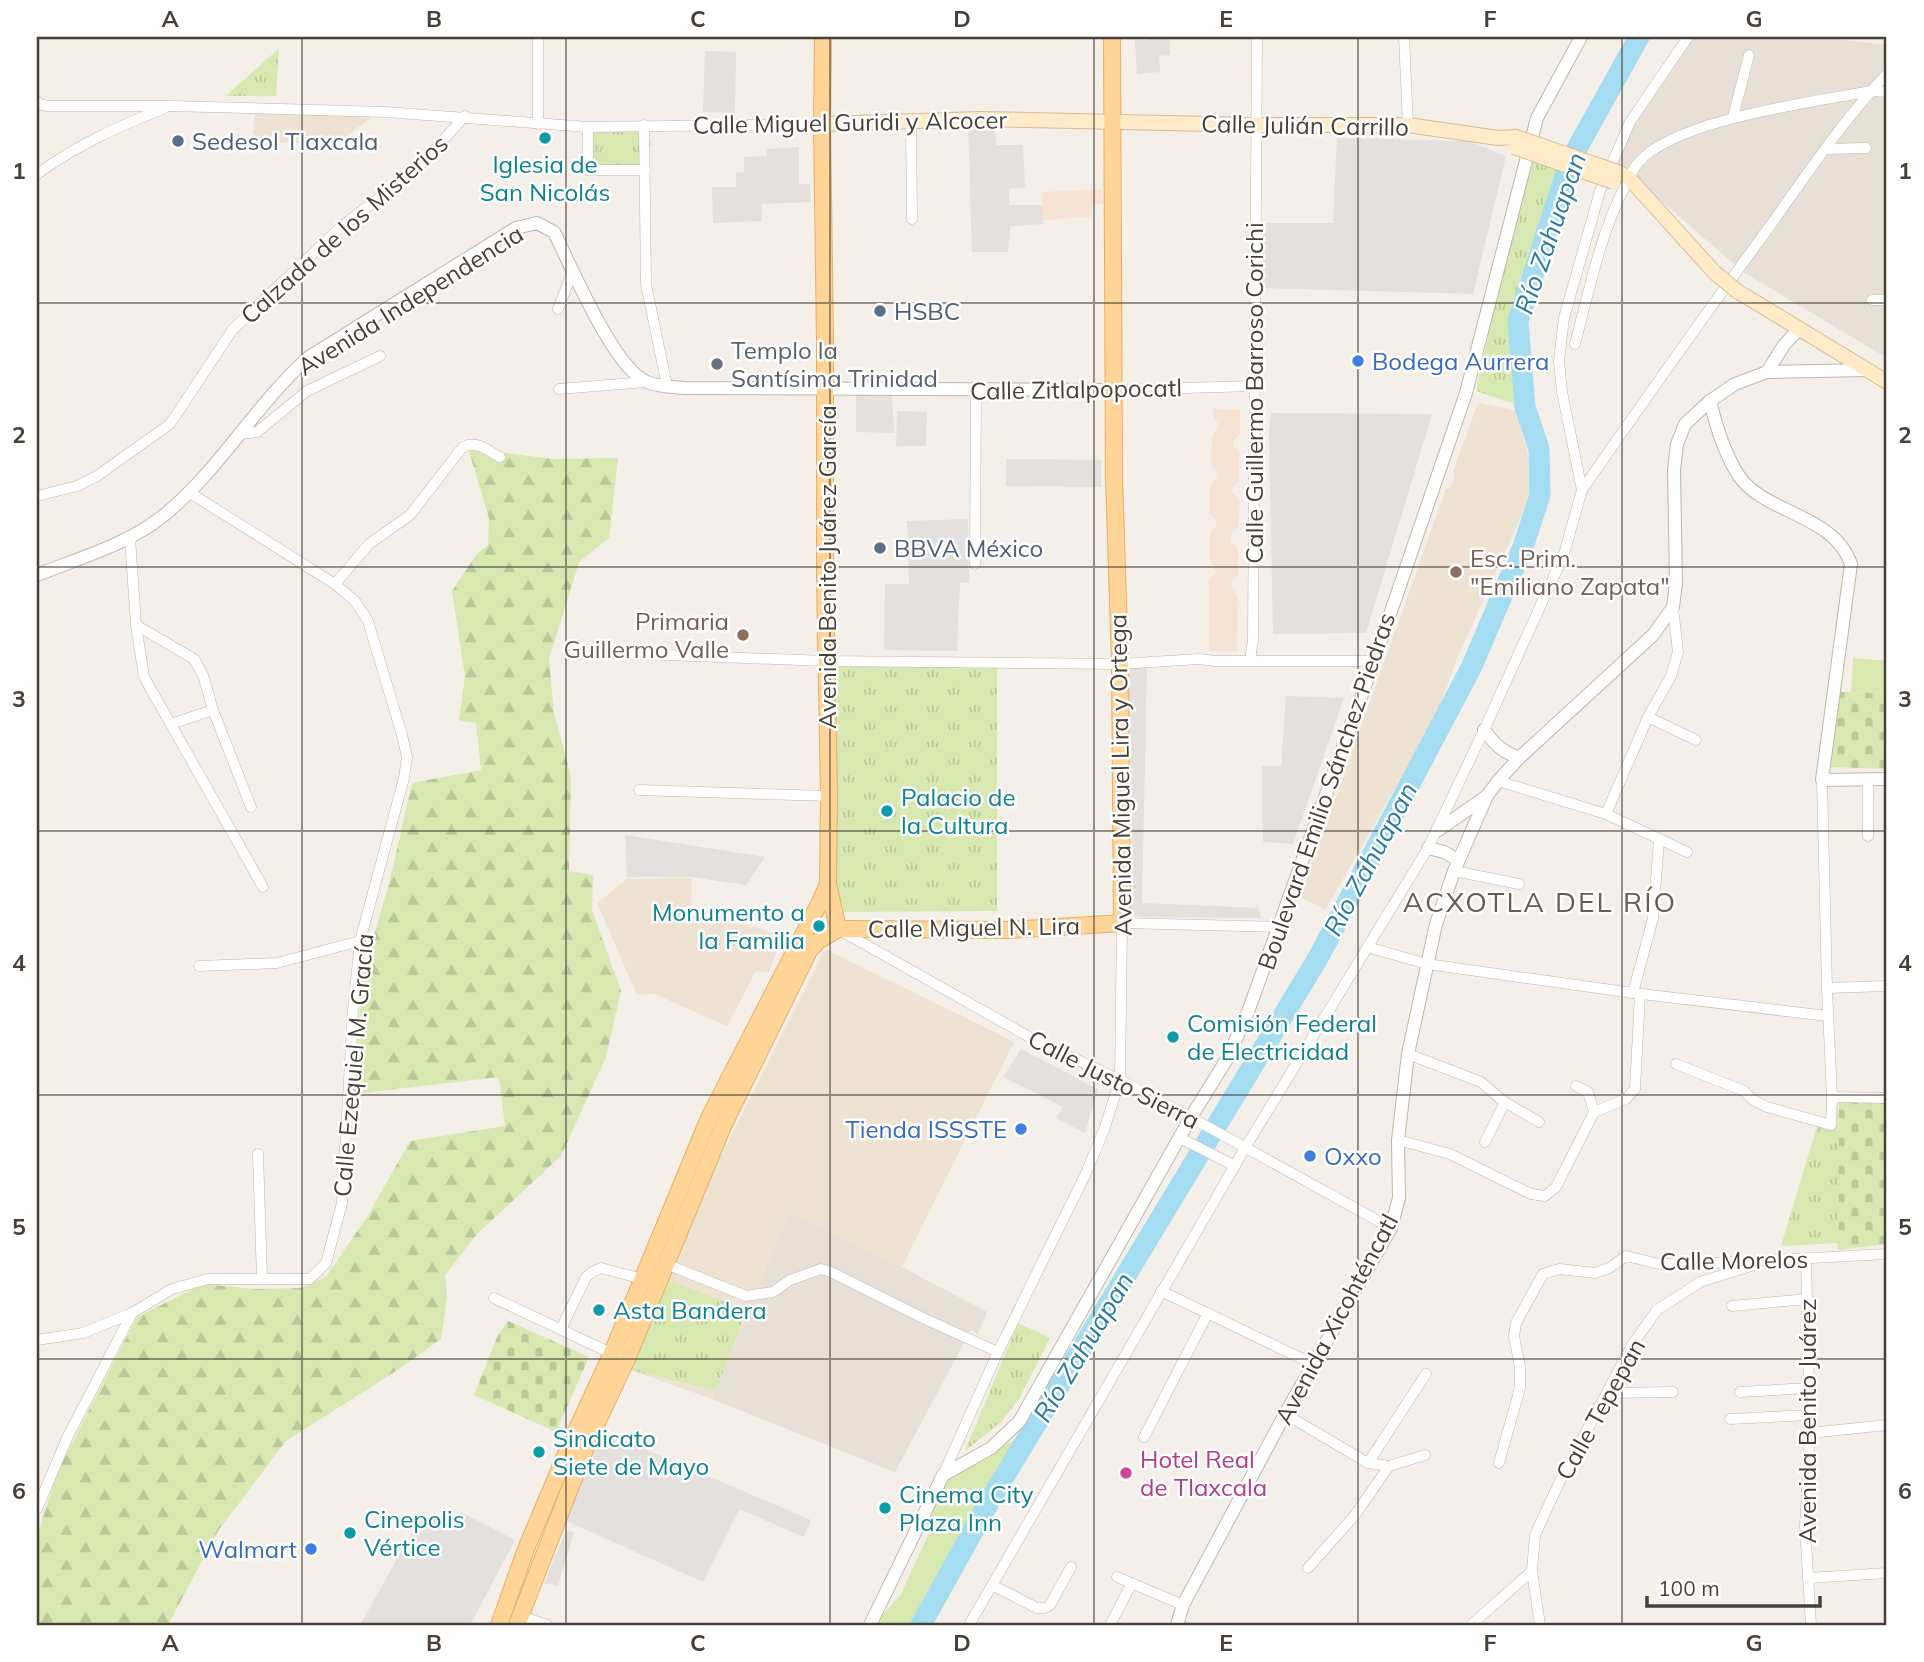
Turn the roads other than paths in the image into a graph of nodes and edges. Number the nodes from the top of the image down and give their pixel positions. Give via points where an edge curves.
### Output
1 (538, 37) edge
2 (823, 37) edge
3 (1112, 37) edge
4 (1257, 37) edge
5 (1404, 37) edge
6 (1581, 37) edge
7 (1688, 37) edge
8 (1749, 55) dead end
9 (1887, 75) edge
10 (1871, 91) junction
11 (1887, 92) edge
12 (37, 103) edge
13 (172, 106) junction
14 (466, 116) junction
15 (1733, 117) junction
16 (911, 122) junction
17 (1112, 122) junction
18 (538, 124) junction
19 (822, 124) junction
20 (644, 125) junction
21 (1256, 125) junction
22 (1408, 125) junction
23 (588, 127) junction
24 (1826, 149) junction
25 (1866, 149) dead end
26 (645, 170) junction
27 (37, 174) edge
28 (1621, 180) junction
29 (912, 219) dead end
30 (573, 270) junction
31 (1732, 288) junction
32 (1872, 300) dead end
33 (1887, 300) edge
34 (558, 309) dead end
35 (1798, 330) junction
36 (1575, 344) dead end
37 (380, 356) dead end
38 (1867, 370) junction
39 (1767, 372) junction
40 (646, 382) junction
41 (1887, 382) edge
42 (667, 386) junction
43 (1254, 386) junction
44 (559, 388) dead end
45 (825, 389) junction
46 (976, 389) junction
47 (1115, 390) junction
48 (1710, 401) junction
49 (239, 434) junction
50 (500, 457) dead end
51 (1582, 491) junction
52 (190, 493) junction
53 (37, 496) edge
54 (130, 538) junction
55 (975, 564) dead end
56 (37, 575) edge
57 (335, 584) junction
58 (1673, 607) junction
59 (136, 625) junction
60 (590, 652) dead end
61 (1250, 660) junction
62 (826, 661) junction
63 (1374, 661) junction
64 (1120, 664) junction
65 (213, 710) junction
66 (1648, 718) junction
67 (171, 724) junction
68 (1485, 730) junction
69 (1696, 740) dead end
70 (1519, 758) junction
71 (1868, 779) junction
72 (1887, 779) edge
73 (1822, 780) junction
74 (1498, 781) junction
75 (639, 790) dead end
76 (829, 796) junction
77 (1487, 796) junction
78 (251, 807) dead end
79 (1606, 814) junction
80 (1437, 831) junction
81 (1868, 836) dead end
82 (1659, 841) junction
83 (1428, 848) junction
84 (1687, 852) dead end
85 (1456, 866) junction
86 (828, 884) junction
87 (1519, 884) dead end
88 (263, 887) dead end
89 (1122, 923) junction
90 (1278, 927) junction
91 (838, 929) junction
92 (360, 941) junction
93 (1367, 947) junction
94 (1427, 964) junction
95 (199, 966) dead end
96 (1887, 986) edge
97 (1827, 988) junction
98 (1637, 993) junction
99 (1828, 1016) junction
100 (1408, 1054) junction
101 (1676, 1064) dead end
102 (1120, 1080) junction
103 (1576, 1086) dead end
104 (1832, 1097) junction
105 (1887, 1098) edge
106 (1505, 1102) junction
107 (1594, 1112) junction
108 (1196, 1120) junction
109 (716, 1121) junction
110 (1539, 1122) dead end
111 (1180, 1138) junction
112 (1398, 1140) junction
113 (1485, 1142) dead end
114 (1240, 1145) junction
115 (258, 1154) dead end
116 (1235, 1166) junction
117 (1391, 1228) junction
118 (1887, 1254) edge
119 (1806, 1259) junction
120 (1764, 1262) junction
121 (666, 1264) junction
122 (262, 1279) junction
123 (650, 1282) junction
124 (1161, 1291) junction
125 (494, 1298) dead end
126 (1807, 1299) junction
127 (1732, 1306) dead end
128 (132, 1313) junction
129 (1208, 1313) junction
130 (561, 1329) junction
131 (37, 1340) edge
132 (998, 1352) junction
133 (619, 1357) junction
134 (1313, 1364) junction
135 (1426, 1374) dead end
136 (1809, 1388) junction
137 (1673, 1392) dead end
138 (1740, 1392) dead end
139 (1607, 1394) junction
140 (1285, 1414) junction
141 (1810, 1415) junction
142 (1730, 1419) dead end
143 (1887, 1425) edge
144 (1810, 1433) junction
145 (1144, 1437) dead end
146 (1424, 1455) dead end
147 (1368, 1463) junction
148 (1499, 1463) dead end
149 (1389, 1465) junction
150 (943, 1475) junction
151 (49, 1476) junction
152 (37, 1477) edge
153 (37, 1509) edge
154 (1071, 1567) dead end
155 (1308, 1568) dead end
156 (1532, 1571) junction
157 (1887, 1573) edge
158 (1116, 1577) dead end
159 (1808, 1578) junction
160 (1132, 1583) junction
161 (992, 1585) junction
162 (1184, 1605) junction
163 (510, 1619) edge
164 (547, 1625) edge
165 (870, 1625) edge
166 (969, 1625) edge
167 (1110, 1625) edge
168 (1177, 1625) edge
169 (1472, 1625) edge
170 (1540, 1625) edge
171 (1811, 1625) edge

1 - 18 street
2 - 19 main road, Avenida Benito Juárez García
3 - 17 main road, Avenida Miguel Lira y Ortega
4 - 21 street, Calle Guillermo Barroso Corichi
5 - 22 street
6 - 63 street, Boulevard Emilio Sánchez Piedras via 1536,118 1466,393
7 - 51 street via 1630,122 1600,191 1564,318 1559,361 1562,392
8 - 15 street
9 - 10 street
10 - 11 street
10 - 15 street
10 - 24 street
12 - 13 street, Calle Miguel Guridi y Alcocer
13 - 14 street, Calle Miguel Guridi y Alcocer
13 - 27 street via 111,129
14 - 18 street, Calle Miguel Guridi y Alcocer
14 - 53 street, Calzada de los Misterios via 417,169 342,226 233,329 170,425 97,476
15 - 28 street via 1656,148
16 - 17 main road, Calle Miguel Guridi y Alcocer
16 - 19 main road, Calle Miguel Guridi y Alcocer
16 - 29 street
17 - 21 main road, Calle Julián Carrillo
17 - 47 main road, Avenida Miguel Lira y Ortega
18 - 23 street, Calle Miguel Guridi y Alcocer
19 - 20 street, Calle Miguel Guridi y Alcocer
19 - 45 main road, Avenida Benito Juárez García
20 - 23 street, Calle Miguel Guridi y Alcocer
20 - 26 street
21 - 22 main road, Calle Julián Carrillo
21 - 43 street, Calle Guillermo Barroso Corichi
22 - 28 main road, Calle Julián Carrillo, bridge via 1515,142
23 - 26 street via 588,170
24 - 25 street
24 - 31 street
26 - 42 street via 646,284
28 - 31 main road, bridge via 1644,195
28 - 36 street
30 - 34 street
30 - 40 street, Avenida Independencia via 610,343 631,371
30 - 49 street, Avenida Independencia via 554,232 537,223 516,228 309,357
31 - 35 main road
31 - 51 street via 1693,329
32 - 33 street
35 - 38 main road
35 - 39 street
37 - 49 street via 307,391 257,432
38 - 39 street
38 - 41 main road
39 - 48 street via 1735,384
40 - 42 street, Calle Zitlalpopocatl
40 - 44 street
42 - 45 street, Calle Zitlalpopocatl
43 - 47 street, Calle Zitlalpopocatl
43 - 61 street, Calle Guillermo Barroso Corichi
45 - 46 street, Calle Zitlalpopocatl
45 - 62 main road, Avenida Benito Juárez García
46 - 47 street, Calle Zitlalpopocatl
46 - 55 street
47 - 64 main road, Avenida Miguel Lira y Ortega
48 - 58 street via 1685,424 1677,444
48 - 73 street via 1714,421 1740,477 1755,491 1832,534 1851,564
49 - 52 street, Avenida Independencia
50 - 57 street via 476,444 462,448 410,515 369,544
51 - 68 street via 1564,554
52 - 54 street, Avenida Independencia
52 - 57 street, Calle Ezequiel M. Gracía
54 - 56 street, Avenida Independencia
54 - 59 street
57 - 92 street, Calle Ezequiel M. Gracía via 355,601 368,621 407,757
58 - 66 street via 1678,652 1671,676
58 - 70 street, Avenida Xicohténcatl via 1653,635
59 - 65 street via 194,659
59 - 67 street via 144,677
60 - 62 street
61 - 63 street
61 - 64 street
62 - 64 street
62 - 76 main road, Avenida Benito Juárez García
63 - 90 street, Boulevard Emilio Sánchez Piedras
64 - 89 main road, Avenida Miguel Lira y Ortega
65 - 67 street
65 - 78 street
66 - 69 street
66 - 79 street
67 - 88 street
68 - 70 street via 1494,744
68 - 80 street
70 - 74 street, Avenida Xicohténcatl
71 - 72 street
71 - 73 street
71 - 81 street
73 - 97 street
74 - 77 street, Avenida Xicohténcatl
74 - 79 street
75 - 76 street
76 - 86 main road, Avenida Benito Juárez García
77 - 80 street
77 - 85 street, Avenida Xicohténcatl
79 - 82 street
80 - 83 street
82 - 84 street
82 - 98 street via 1653,918
83 - 85 street via 1444,852
83 - 93 street
85 - 87 street
85 - 94 street, Avenida Xicohténcatl
86 - 91 main road, Avenida Benito Juárez García
86 - 109 main road
89 - 90 street, Calle Miguel N. Lira
89 - 91 main road, Calle Miguel N. Lira via 1007,930
89 - 102 street, Avenida Miguel Lira y Ortega
90 - 108 street, Boulevard Emilio Sánchez Piedras via 1248,1012
91 - 102 street, Calle Justo Sierra via 1034,1039
91 - 109 main road via 809,951
92 - 95 street via 278,963
92 - 122 street, Calle Ezequiel M. Gracía via 342,1203 326,1263 310,1279
93 - 94 street
93 - 114 street
94 - 98 street
94 - 100 street, Avenida Xicohténcatl
96 - 97 street
97 - 99 street
98 - 99 street
98 - 107 street via 1635,1089 1626,1099
99 - 104 street
100 - 106 street via 1481,1082
100 - 112 street, Avenida Xicohténcatl
101 - 104 street via 1744,1091 1767,1107 1831,1125
102 - 108 street, Calle Justo Sierra
102 - 132 street, Avenida Miguel Lira y Ortega via 1087,1171
103 - 107 street via 1588,1092
104 - 105 street
106 - 110 street
106 - 113 street
107 - 112 street via 1556,1187 1545,1196 1531,1194 1450,1154
108 - 111 street, Boulevard Emilio Sánchez Piedras
108 - 114 street, Calle Justo Sierra
109 - 121 main road
109 - 123 main road
111 - 116 street
111 - 150 street, Boulevard Emilio Sánchez Piedras via 1019,1422 991,1448
112 - 117 street, Avenida Xicohténcatl via 1399,1198
114 - 116 street
114 - 117 street, Calle Justo Sierra
115 - 122 street
116 - 124 street
117 - 134 street, Avenida Xicohténcatl
118 - 119 street, Calle Morelos
119 - 120 street, Calle Morelos
119 - 126 street, Avenida Benito Juárez
120 - 139 street, Calle Tepepan via 1700,1282 1657,1310 1632,1345
120 - 148 street, Calle Morelos via 1658,1264 1626,1256 1595,1273 1559,1269 1543,1274 1516,1323 1520,1388
121 - 123 main road
121 - 132 street via 746,1297 772,1292 821,1269
122 - 128 street, Calle Ezequiel M. Gracía via 196,1282 172,1289
123 - 130 street via 601,1268 592,1272
123 - 133 main road
124 - 129 street
124 - 161 street
125 - 130 street
126 - 127 street
126 - 136 street, Avenida Benito Juárez
128 - 131 street, Calle Ezequiel M. Gracía via 83,1333
128 - 151 street
129 - 134 street
129 - 145 street
130 - 133 street
132 - 150 street, Avenida Miguel Lira y Ortega
133 - 163 main road via 571,1442 526,1549
134 - 140 street, Avenida Xicohténcatl
135 - 147 street
136 - 138 street
136 - 141 street, Avenida Benito Juárez
137 - 139 street
139 - 156 street, Calle Tepepan via 1535,1535
140 - 147 street
140 - 162 street, Avenida Xicohténcatl
141 - 142 street
141 - 144 street, Avenida Benito Juárez
143 - 144 street
144 - 159 street, Avenida Benito Juárez via 1805,1527
146 - 149 street
147 - 149 street
149 - 155 street via 1355,1515
150 - 165 street
151 - 152 street
151 - 153 street
154 - 161 street via 1045,1608
156 - 169 street
156 - 170 street, Calle Tepepan
157 - 159 street
158 - 160 street
159 - 171 street, Avenida Benito Juárez
160 - 162 street
160 - 167 street
161 - 166 street
162 - 168 street, Avenida Xicohténcatl
163 - 164 street

